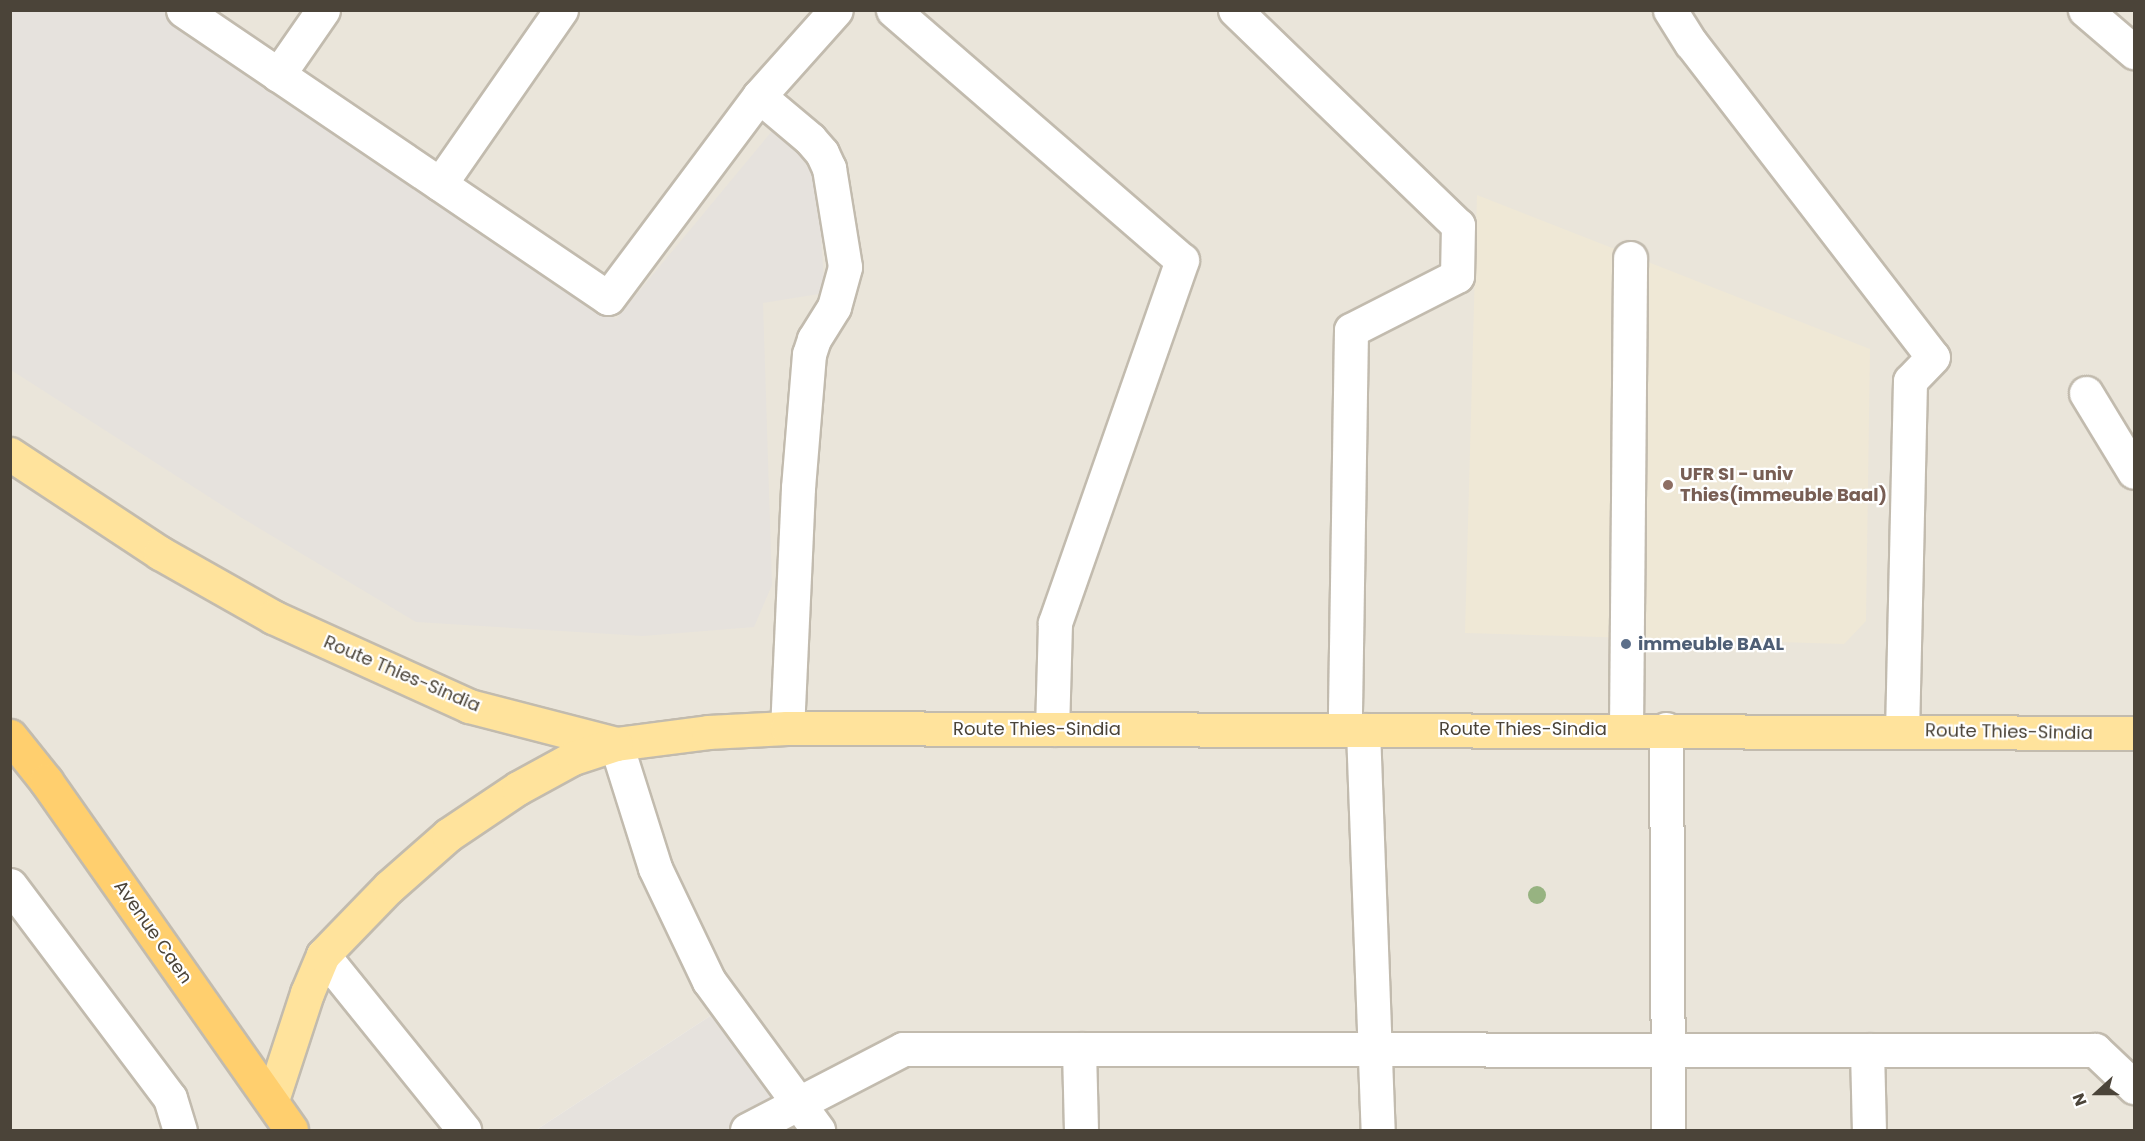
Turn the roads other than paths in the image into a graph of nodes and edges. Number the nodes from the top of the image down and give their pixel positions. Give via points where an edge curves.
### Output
1 (183, 10) edge
2 (323, 10) edge
3 (561, 10) edge
4 (837, 10) edge
5 (893, 10) edge
6 (1235, 10) edge
7 (1670, 10) edge
8 (2085, 10) edge
9 (2134, 52) edge
10 (278, 75) junction
11 (759, 96) junction
12 (440, 184) junction
13 (1630, 258) dead end
14 (2086, 393) dead end
15 (10, 454) edge
16 (2134, 472) edge
17 (787, 728) junction
18 (1052, 729) junction
19 (1354, 729) junction
20 (1626, 729) junction
21 (1666, 729) junction
22 (1902, 730) junction
23 (2134, 733) edge
24 (10, 736) edge
25 (616, 744) junction
26 (10, 885) edge
27 (323, 955) junction
28 (1079, 1049) junction
29 (1375, 1049) junction
30 (1667, 1050) junction
31 (1867, 1050) junction
32 (2134, 1087) edge
33 (272, 1100) junction
34 (797, 1102) junction
35 (180, 1131) edge
36 (291, 1131) edge
37 (464, 1131) edge
38 (747, 1131) edge
39 (818, 1131) edge
40 (1081, 1131) edge
41 (1378, 1131) edge
42 (1668, 1131) edge
43 (1869, 1131) edge

1 - 10 street
2 - 10 street
3 - 12 street
4 - 11 street
5 - 18 street via 1182,260 1056,623
6 - 19 street via 1458,225 1457,276 1351,330
7 - 22 street via 1691,43 1933,357 1910,381
8 - 9 street
10 - 12 street
11 - 12 street via 608,298
11 - 17 street via 822,153 829,168 845,267 834,307 809,354 798,488
13 - 20 street
14 - 16 street
15 - 25 main road, Route Thies-Sindia via 160,553 273,617 469,706
17 - 18 main road, Route Thies-Sindia
17 - 25 main road, Route Thies-Sindia via 708,732
18 - 19 main road, Route Thies-Sindia
19 - 20 main road, Route Thies-Sindia
19 - 29 street
20 - 21 main road, Route Thies-Sindia
21 - 22 main road, Route Thies-Sindia
21 - 30 street
22 - 23 main road, Route Thies-Sindia
24 - 33 highway, Avenue Caen
25 - 27 main road via 573,758 518,788 448,836 389,887
25 - 34 street via 655,868 709,981
26 - 35 street via 170,1098
27 - 33 main road
27 - 37 street
28 - 29 street
28 - 34 street via 903,1048
28 - 40 street
29 - 30 street
29 - 41 street
30 - 31 street
30 - 42 street
31 - 32 street via 2095,1050
31 - 43 street
33 - 36 highway, Avenue Caen
34 - 38 street
34 - 39 street

